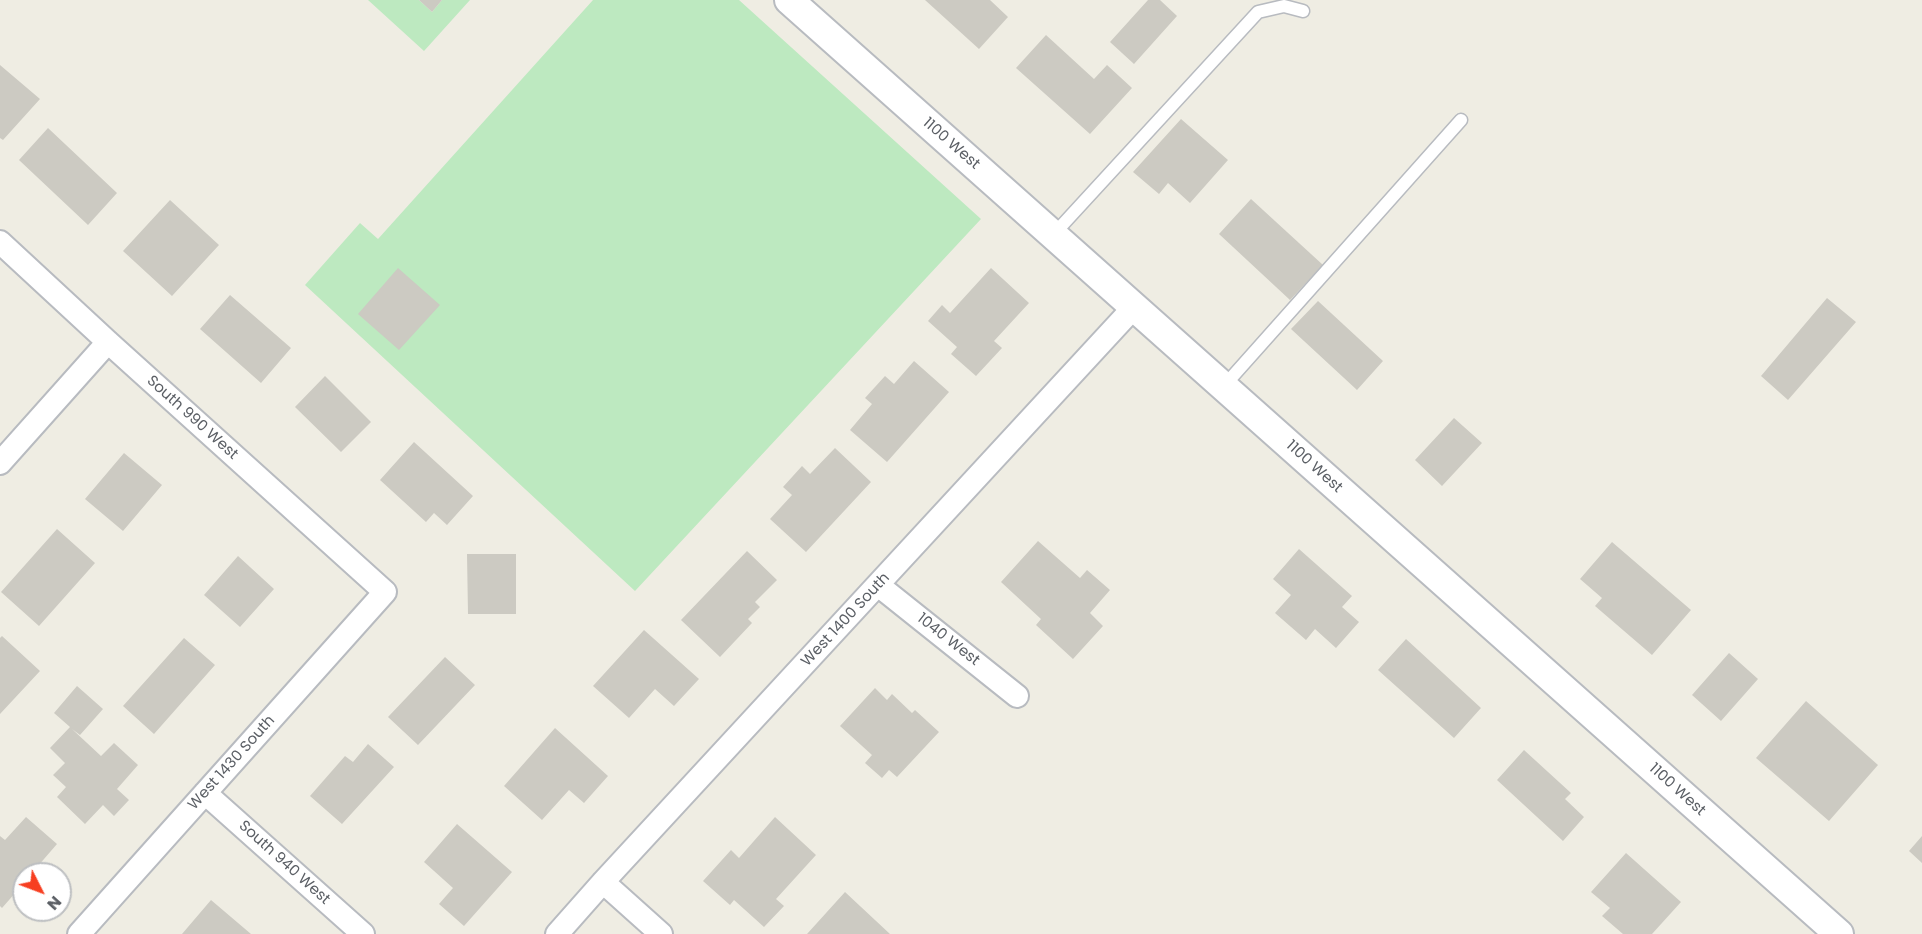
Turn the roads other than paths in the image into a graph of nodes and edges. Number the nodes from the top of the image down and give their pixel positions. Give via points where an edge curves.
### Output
1 (789, 0) edge
2 (1303, 11) dead end
3 (1461, 120) dead end
4 (1054, 234) junction
5 (0, 242) edge
6 (1135, 306) junction
7 (108, 342) junction
8 (1224, 386) junction
9 (0, 463) edge
10 (878, 585) junction
11 (385, 592) joint
12 (1017, 696) dead end
13 (206, 793) junction
14 (603, 882) junction
15 (79, 934) edge
16 (363, 934) edge
17 (557, 934) edge
18 (661, 934) edge
19 (1839, 934) edge

1 - 4 street, 1100 West
2 - 4 lane via 1284,6 1258,12
3 - 8 lane
4 - 6 street, 1100 West
5 - 7 street, South 990 West
6 - 8 street, 1100 West
6 - 10 street, West 1400 South
7 - 9 street
7 - 11 street, South 990 West
8 - 19 street, 1100 West
10 - 12 street, 1040 West
10 - 14 street, West 1400 South
11 - 13 street, West 1430 South
13 - 15 street, West 1430 South
13 - 16 street, South 940 West
14 - 17 street, West 1400 South
14 - 18 street

